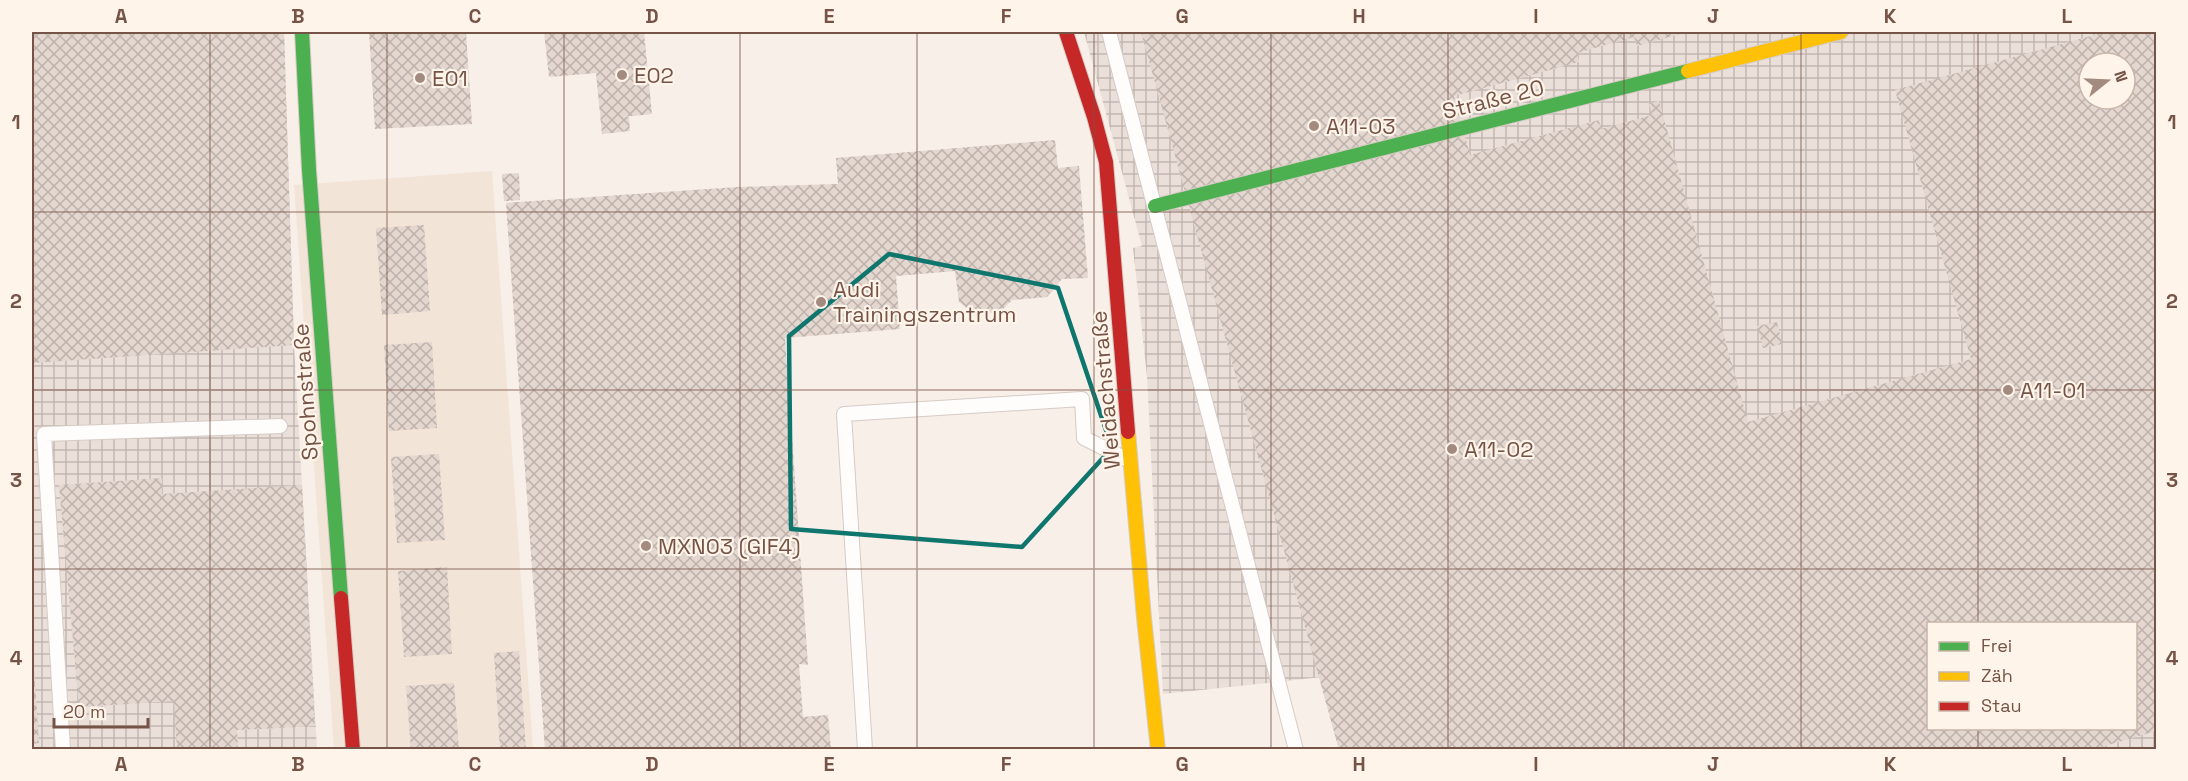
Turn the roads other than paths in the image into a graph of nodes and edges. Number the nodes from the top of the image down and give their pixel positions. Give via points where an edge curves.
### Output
1 (302, 32) edge
2 (1066, 32) edge
3 (1108, 32) edge
4 (1841, 32) edge
5 (1155, 206) junction
6 (280, 426) dead end
7 (1133, 462) junction
8 (63, 750) edge
9 (353, 750) edge
10 (865, 750) edge
11 (1158, 750) edge
12 (1296, 750) edge

1 - 9 street, Spohnstraße
2 - 7 street, Weidachstraße via 1106,162
3 - 5 lane
4 - 5 street, Straße 20
5 - 12 lane
6 - 8 lane via 44,434
7 - 10 lane via 1084,438 1082,399 844,414
7 - 11 street, Weidachstraße

